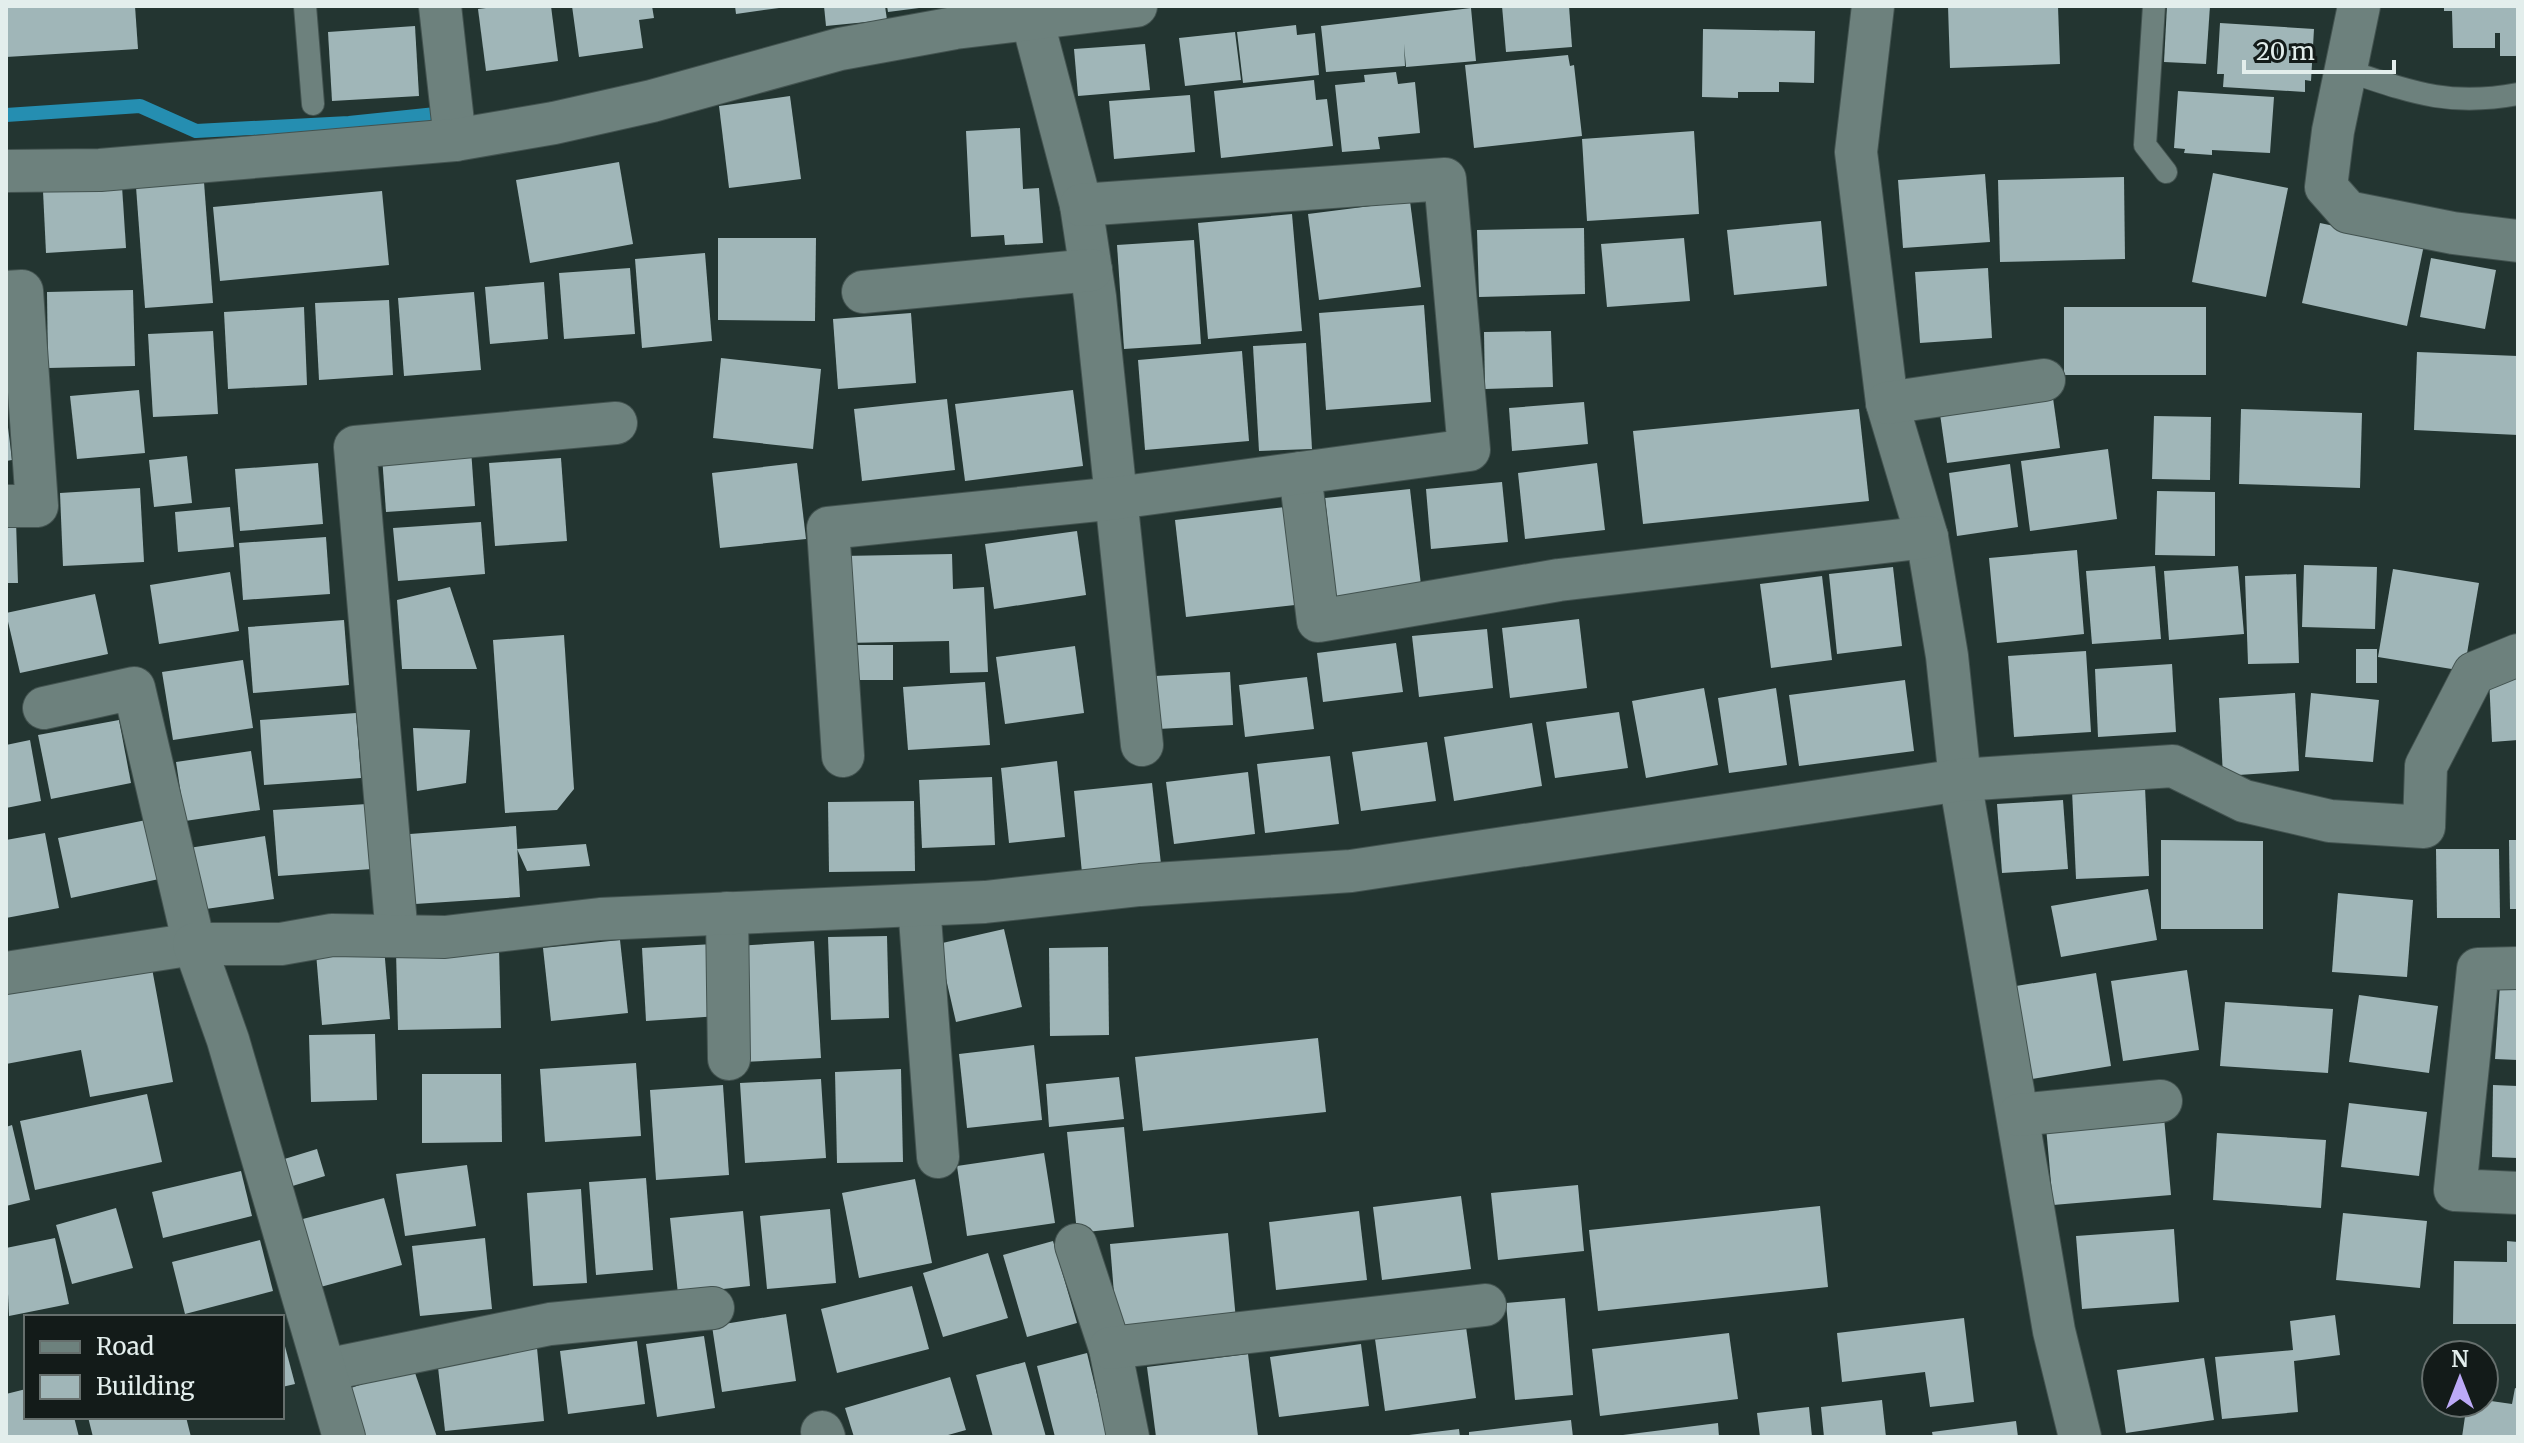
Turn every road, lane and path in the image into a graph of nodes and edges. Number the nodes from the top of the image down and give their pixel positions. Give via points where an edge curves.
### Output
1 (305, 6) edge
2 (440, 6) edge
3 (1136, 6) edge
4 (1873, 6) edge
5 (2154, 6) edge
6 (2359, 6) edge
7 (954, 17) edge
8 (1032, 19) junction
9 (2345, 70) junction
10 (2518, 94) edge
11 (313, 104) dead end
12 (455, 140) junction
13 (6, 171) edge
14 (2166, 172) dead end
15 (1081, 205) junction
16 (2518, 241) edge
17 (1091, 270) junction
18 (6, 292) edge
19 (863, 292) dead end
20 (2044, 380) dead end
21 (1887, 403) junction
22 (616, 423) dead end
23 (1300, 473) junction
24 (1117, 498) junction
25 (6, 506) edge
26 (1927, 537) junction
27 (2518, 655) edge
28 (44, 708) dead end
29 (1142, 745) dead end
30 (843, 756) dead end
31 (1960, 780) junction
32 (919, 905) junction
33 (727, 913) junction
34 (397, 936) junction
35 (194, 944) junction
36 (2518, 968) edge
37 (6, 973) edge
38 (729, 1059) dead end
39 (2161, 1101) dead end
40 (2019, 1115) junction
41 (938, 1157) dead end
42 (2518, 1193) edge
43 (1076, 1245) dead end
44 (1485, 1305) dead end
45 (713, 1308) dead end
46 (1110, 1348) junction
47 (325, 1370) junction
48 (344, 1437) edge
49 (1128, 1437) edge
50 (2080, 1437) edge

1 - 11 lane
2 - 12 street
3 - 8 street
4 - 21 street via 1856,152
5 - 14 lane via 2145,145
6 - 9 street
7 - 8 street
7 - 12 street via 554,123
8 - 15 street
9 - 10 lane via 2424,96 2485,100
9 - 16 street via 2326,187 2348,212
12 - 13 street via 100,170
15 - 17 street
15 - 23 street via 1445,179 1469,450
17 - 19 street
17 - 24 street
18 - 25 street via 22,291 37,506
20 - 21 street
21 - 26 street
22 - 34 street via 355,447
23 - 24 street
23 - 26 street via 1318,621 1559,580
24 - 29 street
24 - 30 street via 828,528
26 - 31 street
27 - 31 street via 2474,673 2426,766 2424,827 2330,821 2244,801 2173,766
28 - 35 street via 134,688
31 - 32 street via 1351,871
31 - 40 street
32 - 33 street
32 - 41 street
33 - 34 street via 600,919 445,937
33 - 38 street
34 - 35 street
35 - 37 street
35 - 47 street via 228,1040
36 - 42 street via 2478,969 2455,1190
39 - 40 street
40 - 50 street via 2054,1331
43 - 46 street
44 - 46 street
45 - 47 street via 550,1324
46 - 49 street
47 - 48 street

